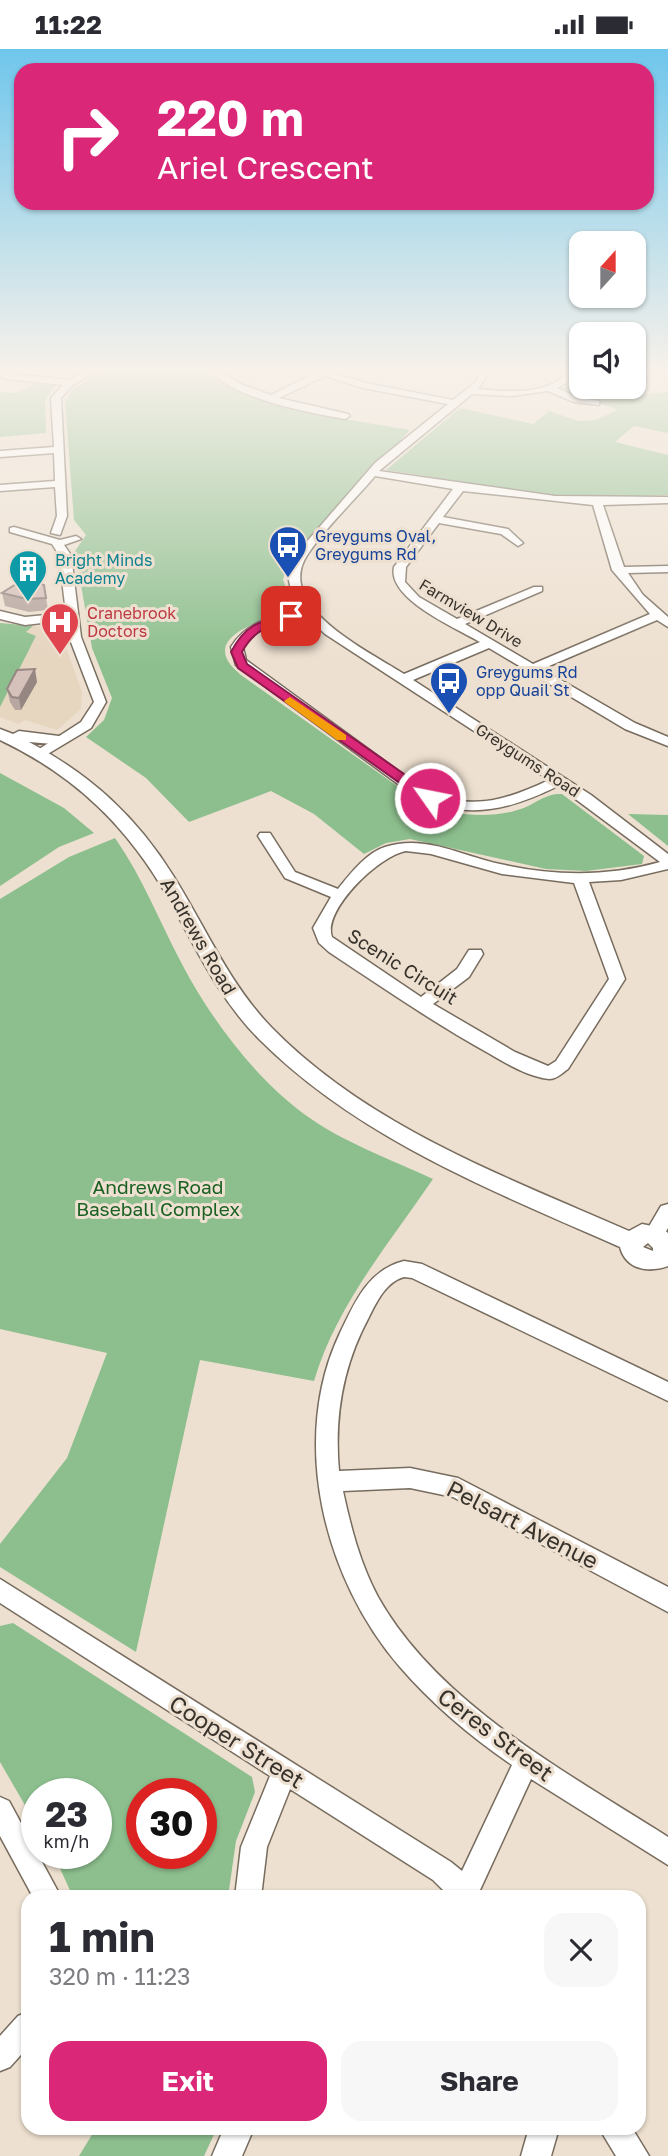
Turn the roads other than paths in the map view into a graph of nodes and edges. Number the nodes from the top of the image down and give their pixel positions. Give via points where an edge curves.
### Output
1 (59, 467) edge
2 (379, 467) edge
3 (372, 473) junction
4 (60, 484) junction
5 (460, 487) junction
6 (0, 488) edge
7 (668, 500) edge
8 (598, 504) junction
9 (62, 516) junction
10 (436, 519) junction
11 (0, 527) edge
12 (76, 536) junction
13 (54, 537) junction
14 (518, 543) dead end
15 (65, 555) junction
16 (668, 569) edge
17 (618, 570) junction
18 (538, 589) dead end
19 (307, 613) junction
20 (0, 615) edge
21 (73, 617) junction
22 (663, 619) edge
23 (456, 623) junction
24 (489, 643) junction
25 (533, 669) junction
26 (404, 679) junction
27 (0, 733) edge
28 (668, 742) edge
29 (49, 745) junction
30 (559, 780) junction
31 (265, 836) dead end
32 (668, 862) edge
33 (580, 878) junction
34 (341, 896) junction
35 (475, 954) dead end
36 (422, 1004) junction
37 (668, 1211) edge
38 (654, 1235) junction
39 (631, 1242) junction
40 (666, 1257) edge
41 (668, 1392) edge
42 (329, 1482) junction
43 (1, 1593) edge
44 (668, 1599) edge
45 (527, 1760) junction
46 (285, 1772) junction
47 (0, 1810) edge
48 (668, 1852) edge
49 (44, 1890) edge
50 (248, 1890) edge
51 (463, 1890) edge
52 (470, 1890) edge
53 (21, 2034) edge
54 (0, 2057) edge
55 (236, 2135) edge
56 (542, 2135) edge
57 (619, 2135) edge
58 (227, 2156) edge
59 (536, 2156) edge
60 (634, 2156) edge

1 - 4 street
2 - 3 street
3 - 5 street
3 - 19 street via 298,561 295,587
4 - 6 street
4 - 9 street
5 - 8 street
5 - 10 street, Farmview Drive
7 - 8 street
8 - 17 street
9 - 12 street
9 - 13 street
10 - 14 street via 504,531
10 - 23 street, Farmview Drive via 402,565 398,578 412,597
11 - 13 street
12 - 13 street
12 - 15 street
13 - 15 street
15 - 21 street
16 - 17 street
17 - 22 street
18 - 23 street
19 - 26 street, Greygums Road
19 - 30 street via 249,631 237,647 240,662 418,792 455,806 486,807 515,801
20 - 21 street via 25,621
21 - 29 street via 80,652 100,695 98,710 86,726
22 - 25 street
23 - 24 street, Farmview Drive
24 - 25 street, Farmview Drive
24 - 26 street
25 - 28 street, Farmview Drive via 630,726
26 - 30 street, Greygums Road
27 - 29 main road, Andrews Road
29 - 39 main road, Andrews Road via 60,765 128,824 166,879 222,982 264,1032 308,1072 360,1111 421,1146
30 - 32 street, Greygums Road
31 - 34 street via 293,877
32 - 33 street, Scenic Circuit via 630,874
33 - 34 street, Scenic Circuit via 510,871 408,847 377,857
33 - 36 street, Scenic Circuit via 618,977 552,1077
34 - 36 street, Scenic Circuit via 322,921 325,939
35 - 36 street via 463,973
37 - 38 street
38 - 39 main road via 637,1235
38 - 40 main road, Andrews Road via 665,1244
39 - 40 main road, Andrews Road via 639,1258
41 - 42 street, Ceres Street via 415,1270 394,1270 386,1275 356,1322 334,1377 326,1426
42 - 44 street, Pelsart Avenue via 397,1476 458,1488
42 - 45 street, Ceres Street via 343,1543 382,1626 416,1670 455,1709
43 - 46 street, Cooper Street
45 - 48 street, Ceres Street
45 - 52 street
46 - 50 street via 259,1827 248,1863
46 - 51 street, Cooper Street via 442,1871
47 - 49 street
53 - 54 street
55 - 58 street
56 - 59 street
57 - 60 street

